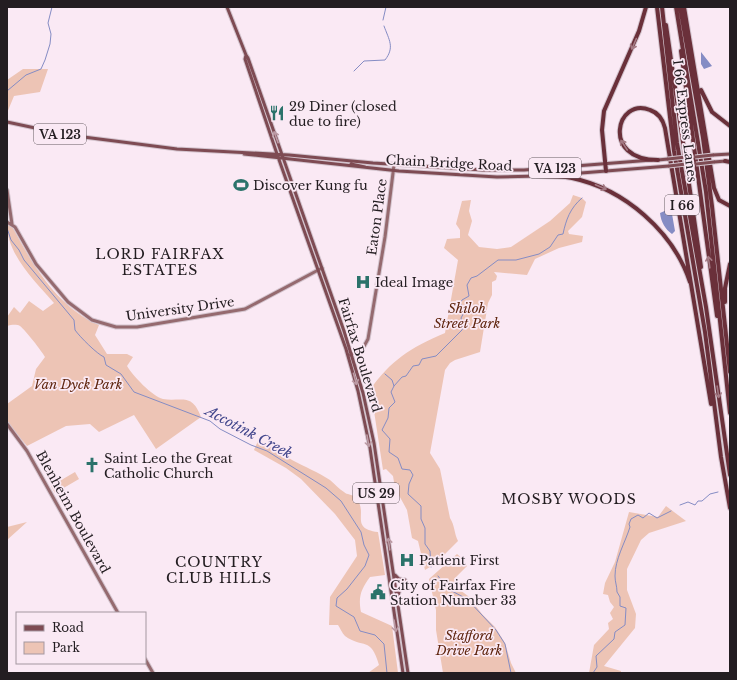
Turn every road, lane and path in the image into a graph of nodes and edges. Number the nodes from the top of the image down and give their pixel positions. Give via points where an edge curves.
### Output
1 (227, 7) edge
2 (646, 7) edge
3 (658, 7) edge
4 (663, 7) edge
5 (676, 7) edge
6 (680, 7) edge
7 (684, 7) edge
8 (679, 25) junction
9 (246, 55) junction
10 (694, 61) junction
11 (7, 123) edge
12 (730, 126) edge
13 (730, 154) edge
14 (277, 156) junction
15 (283, 157) junction
16 (686, 157) junction
17 (695, 157) junction
18 (330, 159) junction
19 (658, 160) junction
20 (728, 161) edge
21 (394, 164) junction
22 (605, 164) junction
23 (687, 166) junction
24 (696, 166) junction
25 (367, 168) junction
26 (394, 171) junction
27 (606, 171) junction
28 (538, 176) junction
29 (7, 190) edge
30 (730, 206) edge
31 (7, 222) edge
32 (12, 224) junction
33 (730, 264) edge
34 (320, 269) junction
35 (695, 300) junction
36 (706, 308) junction
37 (726, 330) junction
38 (721, 342) junction
39 (352, 354) junction
40 (348, 356) junction
41 (730, 372) edge
42 (730, 413) edge
43 (7, 424) edge
44 (721, 458) junction
45 (730, 475) edge
46 (730, 508) edge
47 (393, 571) junction
48 (405, 580) dead end
49 (405, 586) dead end
50 (398, 604) junction
51 (117, 612) edge
52 (146, 661) edge
53 (153, 673) edge
54 (403, 673) edge
55 (408, 673) edge

1 - 9 main road, Fairfax Boulevard / US 29
2 -> 22 highway via 640,31 604,111 602,130
3 - 44 highway, I 66 via 674,151 705,332
4 - 16 highway, bridge
4 - 36 highway, I 66 Express Lanes via 679,156
5 - 8 highway, I 66 Express Lanes
6 - 37 highway, I 66 via 704,145
7 - 10 highway
8 - 17 highway
8 - 38 highway, I 66 Express Lanes via 706,192
9 - 14 main road, Fairfax Boulevard / US 29 via 245,59
15 -> 9 main road, Fairfax Boulevard / US 29
10 - 12 highway via 704,99 716,116
10 - 30 highway via 714,188 720,200
11 - 14 main road, Chain Bridge Road / VA 123 via 108,142
13 - 17 main road, Chain Bridge Road / VA 123, bridge
14 - 15 main road, Chain Bridge Road / VA 123
14 - 34 main road, Fairfax Boulevard / US 29
15 - 18 main road, Chain Bridge Road / VA 123
15 - 25 main road, Chain Bridge Road / VA 123
15 - 34 main road, Fairfax Boulevard / US 29
16 - 17 main road, Chain Bridge Road / VA 123, bridge
16 - 19 main road, Chain Bridge Road / VA 123, bridge
16 - 23 highway, bridge
17 - 24 highway, bridge
18 - 21 main road, Chain Bridge Road / VA 123
18 - 25 main road
19 - 22 main road, Chain Bridge Road / VA 123
19 -> 35 highway via 635,156 622,144 619,134 621,124 626,115 635,109 653,111 664,122
20 - 24 main road, Chain Bridge Road / VA 123, bridge
21 - 22 main road, Chain Bridge Road / VA 123 via 504,171
21 - 26 street, Eaton Place
22 - 27 highway
23 - 24 main road, Chain Bridge Road / VA 123, bridge
23 - 27 main road, Chain Bridge Road / VA 123, bridge
23 - 36 highway
38 -> 24 highway
25 - 26 main road, Chain Bridge Road / VA 123
26 - 28 main road, Chain Bridge Road / VA 123 via 497,177
26 - 39 street, Eaton Place via 368,340 362,349
27 - 28 main road, Chain Bridge Road / VA 123
28 -> 35 highway via 571,178 591,183 613,193 638,210 661,232 678,257
29 - 32 street
31 - 32 street
32 - 34 street, University Drive via 36,264 68,302 92,320 116,327 137,327 245,309
33 - 37 highway via 725,288
34 - 39 main road, Fairfax Boulevard / US 29
34 - 40 main road, Fairfax Boulevard / US 29
35 - 44 highway
36 -> 45 highway, I 66 Express Lanes
37 - 41 highway, I 66
38 - 42 highway, I 66 Express Lanes
39 - 40 street, Eaton Place
47 -> 39 main road, Fairfax Boulevard / US 29 via 372,428
40 -> 54 main road, Fairfax Boulevard / US 29 via 368,440
43 - 51 street, Blenheim Boulevard via 27,451
44 - 46 highway, I 66
47 - 48 main road via 398,578
47 - 50 main road, Fairfax Boulevard / US 29
49 - 50 main road via 399,591
50 - 55 main road, Fairfax Boulevard / US 29
52 - 53 street

